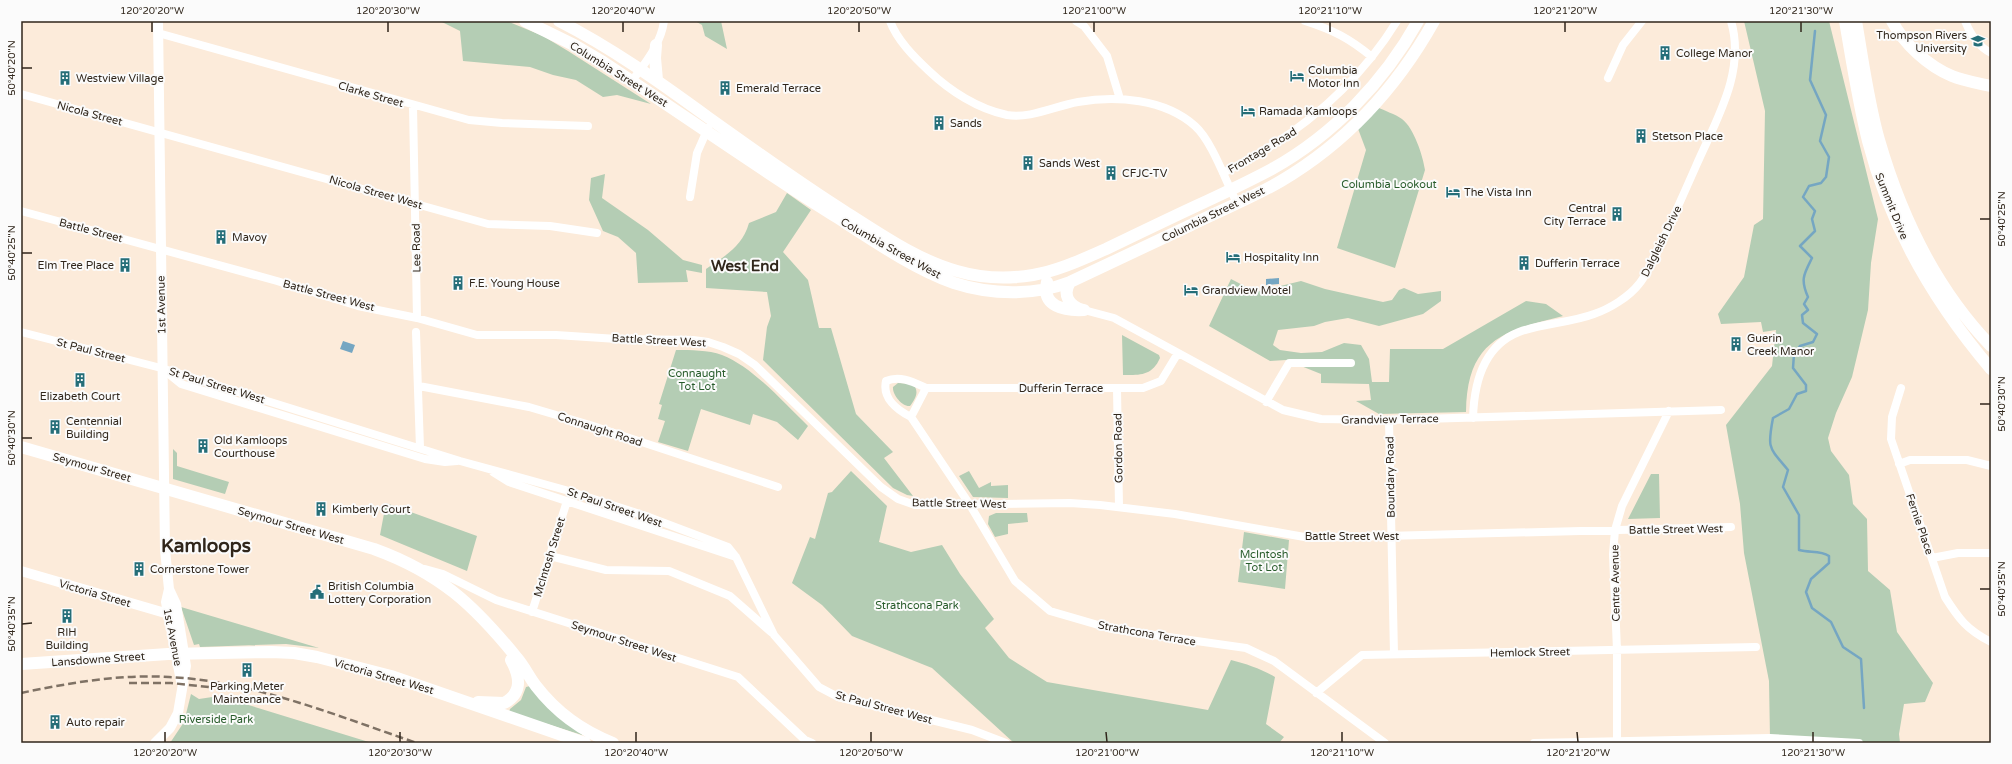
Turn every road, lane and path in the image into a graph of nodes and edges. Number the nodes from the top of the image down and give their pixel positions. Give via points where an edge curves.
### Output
1 (158, 21) edge
2 (525, 21) edge
3 (559, 21) edge
4 (664, 21) edge
5 (890, 21) edge
6 (1076, 21) edge
7 (1305, 21) edge
8 (1397, 21) edge
9 (1418, 21) edge
10 (1434, 21) edge
11 (1642, 21) edge
12 (1731, 21) edge
13 (1845, 21) edge
14 (1856, 21) edge
15 (1892, 21) edge
16 (1966, 23) edge
17 (158, 33) junction
18 (656, 45) junction
19 (1991, 47) edge
20 (1991, 53) edge
21 (1372, 57) junction
22 (640, 69) junction
23 (1608, 78) dead end
24 (657, 80) junction
25 (632, 81) junction
26 (1991, 86) edge
27 (21, 94) edge
28 (1120, 99) junction
29 (413, 106) junction
30 (711, 120) junction
31 (588, 126) dead end
32 (706, 131) junction
33 (158, 132) junction
34 (1223, 173) junction
35 (1230, 190) junction
36 (690, 197) dead end
37 (415, 203) junction
38 (1237, 203) junction
39 (21, 211) edge
40 (598, 233) dead end
41 (160, 249) junction
42 (1049, 271) junction
43 (1070, 282) junction
44 (1045, 290) junction
45 (1084, 310) junction
46 (417, 318) junction
47 (21, 332) edge
48 (416, 332) dead end
49 (1991, 346) edge
50 (1178, 353) junction
51 (1351, 363) dead end
52 (161, 368) junction
53 (1991, 369) edge
54 (886, 381) joint
55 (419, 386) junction
56 (926, 388) junction
57 (1117, 388) junction
58 (1901, 388) dead end
59 (1266, 402) junction
60 (1721, 410) dead end
61 (1668, 411) junction
62 (911, 417) junction
63 (1473, 418) junction
64 (1389, 420) junction
65 (21, 447) edge
66 (420, 448) junction
67 (460, 461) junction
68 (1898, 464) junction
69 (1991, 466) edge
70 (488, 468) junction
71 (163, 487) junction
72 (778, 487) dead end
73 (567, 501) junction
74 (970, 505) junction
75 (1119, 507) junction
76 (1730, 527) dead end
77 (1615, 530) junction
78 (1392, 536) junction
79 (1991, 553) edge
80 (550, 556) junction
81 (736, 557) junction
82 (1932, 558) junction
83 (418, 568) junction
84 (21, 571) edge
85 (169, 589) junction
86 (532, 612) junction
87 (168, 614) junction
88 (774, 635) junction
89 (498, 636) junction
90 (181, 639) junction
91 (1991, 642) edge
92 (1756, 647) dead end
93 (1617, 650) junction
94 (180, 654) junction
95 (1394, 654) junction
96 (21, 664) edge
97 (1316, 692) junction
98 (442, 693) junction
99 (1617, 742) edge
100 (155, 743) edge
101 (585, 743) edge
102 (613, 743) edge
103 (812, 743) edge
104 (1006, 743) edge
105 (1385, 743) edge
106 (1534, 743) edge
107 (1859, 743) edge

1 - 17 street, 1st Avenue
2 - 25 main road, Columbia Street West via 574,45
3 - 22 main road, Columbia Street West
4 - 18 street
5 - 28 street via 897,35 915,58 934,76 981,107 1008,115 1036,113 1078,102
6 - 28 street via 1084,26 1107,56
7 - 21 street via 1335,31 1357,44
8 - 21 street, Frontage Road
9 - 35 main road, Columbia Street West via 1379,79 1337,122 1274,168
10 - 38 main road, Columbia Street West via 1417,51 1389,88 1346,133 1323,153 1286,177
11 - 23 street via 1623,45
12 - 63 street, Dalgleish Drive via 1735,33 1735,59 1728,94 1652,263 1639,285 1618,302 1594,314 1519,332 1508,338 1490,354 1480,370 1473,395
13 - 53 main road, Summit Drive via 1868,141 1895,220 1935,294 1964,337
14 - 49 main road, Summit Drive via 1879,139 1905,216 1945,288
15 - 26 main road via 1921,57 1952,76
16 - 19 street
16 - 20 street via 1972,36
17 - 29 street, Clarke Street
17 - 33 street, 1st Avenue
18 - 22 street
18 - 24 main road
21 - 34 street, Frontage Road via 1310,120 1266,150
22 - 24 main road, Columbia Street West
22 - 25 street
24 - 30 main road, Columbia Street West
25 - 32 main road, Columbia Street West
27 - 33 street, Nicola Street
28 - 34 street via 1147,102 1181,115 1202,133
29 - 31 street, Clarke Street via 469,120 502,124
29 - 37 street, Lee Road
30 - 32 street
30 - 42 main road, Columbia Street West via 864,224 941,266 991,277 1027,276
32 - 36 street via 697,153
32 - 44 main road, Columbia Street West via 859,232 936,275 953,282 992,290
33 - 37 street, Nicola Street West
33 - 41 street, 1st Avenue
34 - 35 street
35 - 38 street
35 - 42 main road, Columbia Street West via 1084,259
37 - 40 street, Nicola Street West via 488,224 550,226
37 - 46 street, Lee Road
38 - 43 main road, Columbia Street West
39 - 41 street, Battle Street
41 - 46 street, Battle Street West via 358,306
41 - 52 street, 1st Avenue
42 - 44 main road
43 - 44 main road, Columbia Street West
43 - 45 main road via 1066,290 1068,301 1076,308
44 - 45 main road via 1050,301 1061,309
45 - 50 street, Grandview Terrace via 1114,318
46 - 74 street, Battle Street West via 477,335 693,340 723,347 755,365 892,496 915,505
47 - 52 street, St Paul Street
48 - 55 street
50 - 57 street, Dufferin Terrace via 1161,381 1143,388
50 - 59 street, Grandview Terrace
51 - 59 street via 1289,363
52 - 66 street, St Paul Street West
52 - 67 street, St Paul Street West via 181,384 425,459
52 - 71 street, 1st Avenue
54 - 56 street, Dufferin Terrace via 893,378 909,380
54 - 62 street, Strathcona Terrace via 884,388 888,399
55 - 66 street
55 - 72 street, Connaught Road via 529,407
56 - 57 street, Dufferin Terrace
56 - 62 street
57 - 75 street, Gordon Road
58 - 68 street, Fernie Place via 1892,417 1891,439
59 - 64 street, Grandview Terrace via 1307,417
60 - 61 street, Grandview Terrace
61 - 63 street, Grandview Terrace
61 - 77 street, Centre Avenue via 1622,506
62 - 74 street, Strathcona Terrace
63 - 64 street, Grandview Terrace
64 - 78 street, Boundary Road
65 - 71 main road, Seymour Street
66 - 67 street, St Paul Street West
67 - 70 street, St Paul Street West
68 - 69 street via 1910,460 1967,460
68 - 82 street, Fernie Place
70 - 73 street, St Paul Street West via 509,482
70 - 81 street, St Paul Street West via 646,516 728,547
71 - 83 main road, Seymour Street West via 374,549
71 - 85 street, 1st Avenue
73 - 80 street, McIntosh Street
73 - 81 street, St Paul Street West
74 - 75 street, Battle Street West via 1070,503
74 - 97 street, Strathcona Terrace via 1015,581 1050,611 1112,629 1246,648 1274,661
75 - 78 street, Battle Street West via 1175,514 1310,538
76 - 77 street, Battle Street West
77 - 78 street, Battle Street West
77 - 93 street, Centre Avenue via 1613,554
78 - 95 street, Boundary Road
79 - 82 street via 1958,553
80 - 86 street, McIntosh Street
80 - 88 street via 606,570 669,571 730,596
81 - 88 street, St Paul Street West
82 - 91 street, Fernie Place via 1945,597 1960,620 1974,634
83 - 86 street, Seymour Street West via 443,574 496,600
83 - 89 main road, Seymour Street West via 459,596
84 - 87 street, Victoria Street
85 - 87 street, 1st Avenue via 166,602
85 - 90 street, 1st Avenue via 176,604
86 - 103 street, Seymour Street West via 738,677 804,740
87 - 90 street via 174,618
87 - 94 street, 1st Avenue
88 - 104 street, St Paul Street West via 819,687 838,697 972,730
89 - 98 main road via 518,672 518,688 515,695 504,703 494,703
89 - 102 main road, Seymour Street West via 519,659 542,694 564,716
90 - 94 street, 1st Avenue
92 - 93 street, Hemlock Street
93 - 95 street, Hemlock Street
93 - 99 street, Centre Avenue
94 - 96 main road, Lansdowne Street
94 - 98 main road, Victoria Street West via 294,653 367,670
94 - 100 street via 186,666 179,709 167,732
95 - 97 street, Hemlock Street via 1362,655
97 - 105 street, Strathcona Terrace
98 - 101 main road, Victoria Street West
99 - 106 street
99 - 107 street via 1770,738

